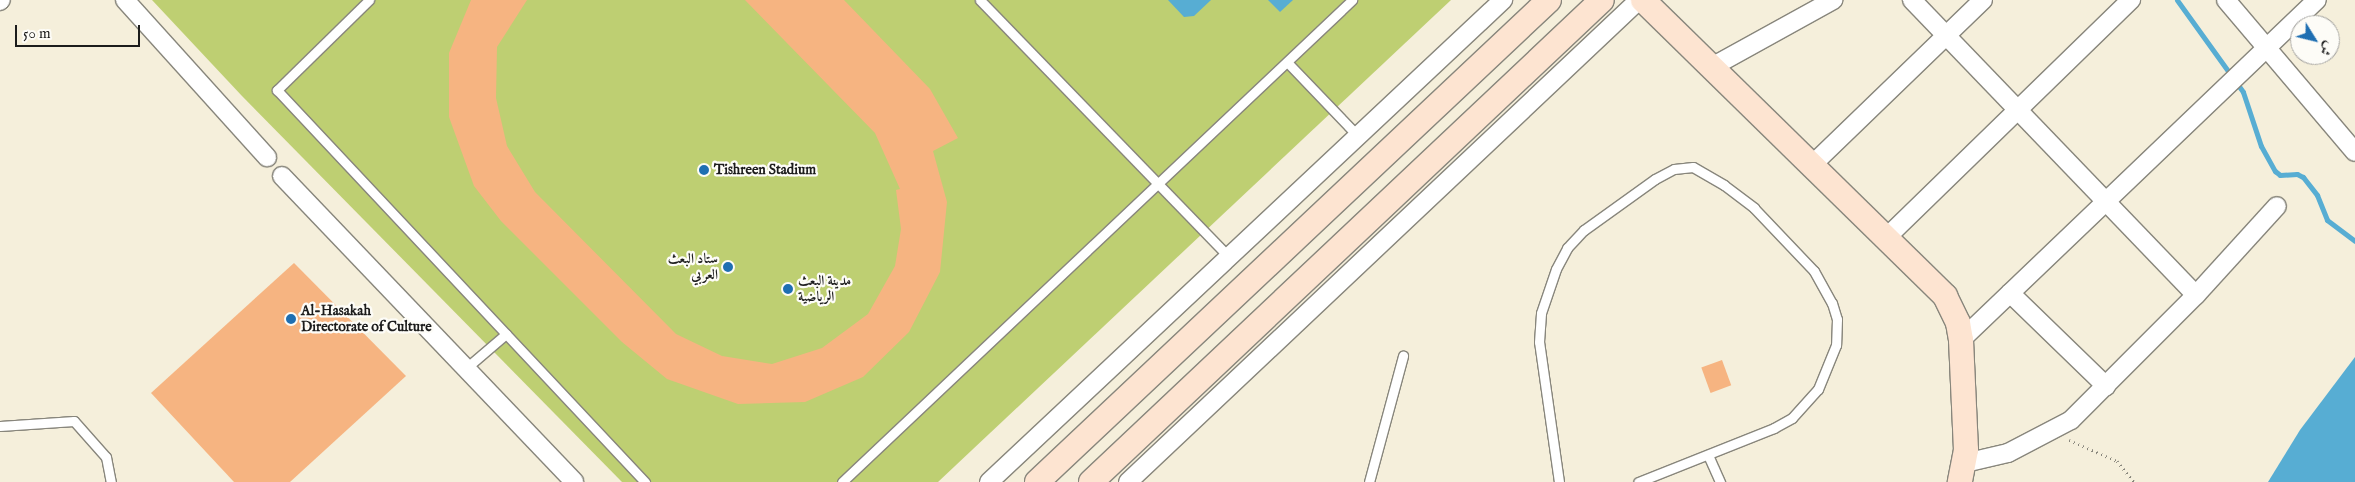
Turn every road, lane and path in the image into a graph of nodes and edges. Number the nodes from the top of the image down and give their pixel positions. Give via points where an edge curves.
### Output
1 (125, 0) edge
2 (369, 0) edge
3 (980, 0) edge
4 (1352, 0) edge
5 (1503, 0) edge
6 (1549, 0) edge
7 (1602, 0) edge
8 (1639, 0) edge
9 (1643, 0) edge
10 (1833, 0) edge
11 (1912, 0) edge
12 (1983, 0) edge
13 (2130, 0) edge
14 (2226, 0) edge
15 (2317, 0) edge
16 (1947, 38) junction
17 (2268, 46) junction
18 (1287, 62) junction
19 (1710, 68) junction
20 (2017, 108) junction
21 (1358, 136) junction
22 (2355, 152) edge
23 (267, 156) dead end
24 (1810, 166) junction
25 (282, 176) dead end
26 (1158, 183) junction
27 (2106, 202) junction
28 (2277, 206) dead end
29 (1886, 238) junction
30 (1229, 257) junction
31 (2010, 293) junction
32 (2196, 295) junction
33 (506, 334) junction
34 (1961, 340) junction
35 (1403, 356) dead end
36 (465, 369) junction
37 (2106, 386) junction
38 (0, 426) edge
39 (2056, 430) junction
40 (1708, 454) junction
41 (1963, 473) edge
42 (111, 482) edge
43 (574, 482) edge
44 (645, 482) edge
45 (842, 482) edge
46 (989, 482) edge
47 (1037, 482) edge
48 (1091, 482) edge
49 (1128, 482) edge
50 (1369, 482) edge
51 (1559, 482) edge
52 (1638, 482) edge
53 (1720, 482) edge
54 (2134, 482) edge

1 - 23 street
2 - 33 lane via 277,90
3 - 26 lane
4 - 18 lane
5 - 21 street
6 - 47 main road
7 - 48 main road
8 - 49 street
9 - 19 main road
10 - 19 street
11 - 16 street
12 - 16 street
13 - 20 street
14 - 17 street
15 - 17 street
16 - 20 street
16 - 24 street
17 - 22 street
17 - 27 street
18 - 21 lane
18 - 26 lane
19 - 24 main road
20 - 27 street
20 - 29 street
21 - 30 street
24 - 29 main road
25 - 36 street
26 - 30 lane
26 - 45 lane
27 - 31 street
27 - 32 street
28 - 32 street
29 - 34 main road via 1945,296 1958,323
30 - 46 street
31 - 34 street
31 - 37 street
32 - 37 street
33 - 36 lane
33 - 44 lane
34 - 41 main road via 1966,435
35 - 50 lane
36 - 43 street
37 - 39 street
38 - 42 lane via 74,421 106,457
39 - 41 street
39 - 54 path via 2066,439 2117,461
40 - 51 lane via 1774,428 1802,409 1826,375 1836,344 1837,324 1832,303 1823,286 1785,238 1724,185 1702,170 1684,166 1656,179 1584,230 1567,248 1556,269 1541,313 1539,334
40 - 52 lane
40 - 53 lane

